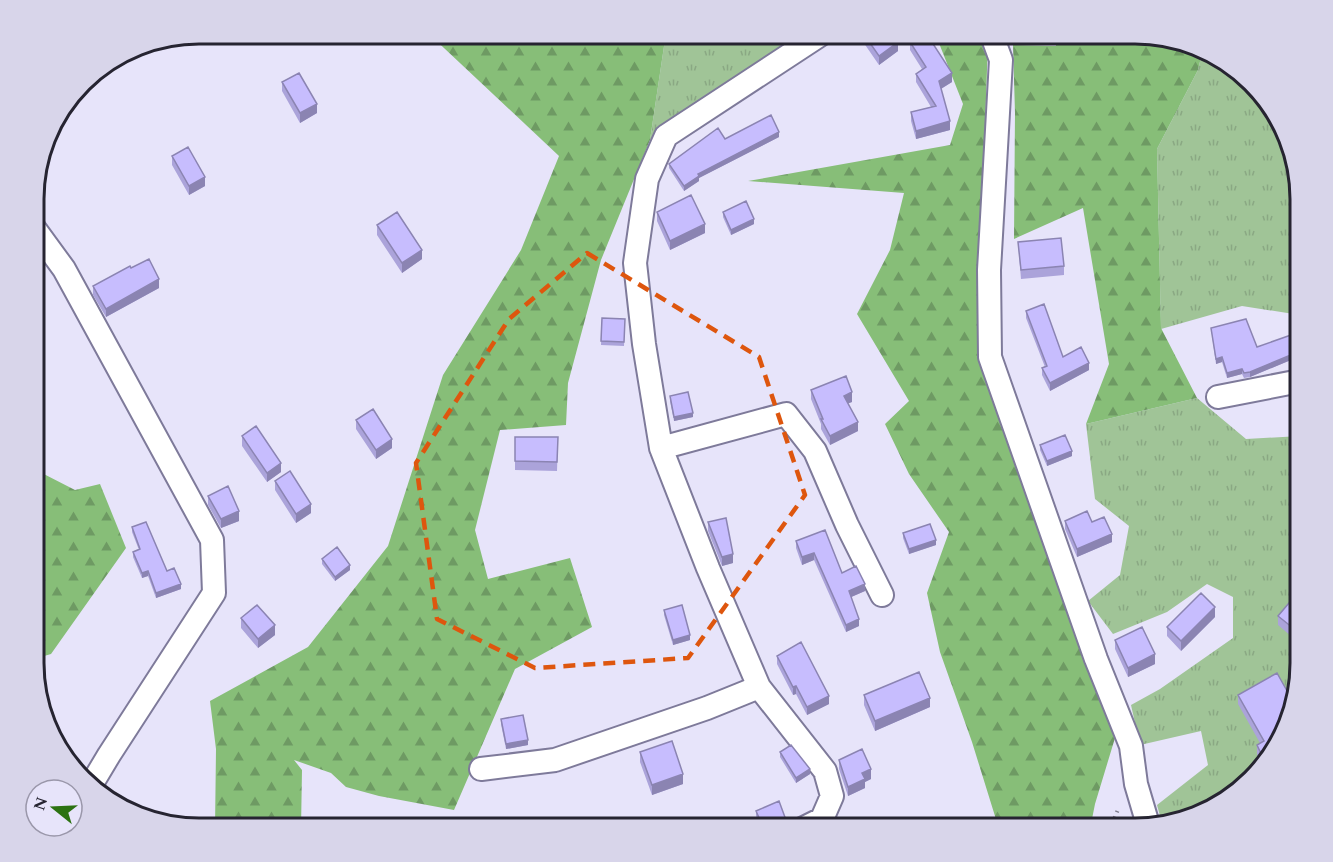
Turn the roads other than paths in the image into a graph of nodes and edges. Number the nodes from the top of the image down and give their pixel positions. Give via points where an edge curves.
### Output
1 (808, 43) edge
2 (995, 43) edge
3 (43, 240) edge
4 (1289, 383) edge
5 (1218, 396) dead end
6 (661, 448) junction
7 (882, 595) dead end
8 (759, 687) junction
9 (481, 769) dead end
10 (95, 779) edge
11 (822, 818) edge
12 (1146, 818) edge

1 - 6 street via 666,136 647,179 635,263
2 - 12 street via 1001,60 989,270 990,357 1096,659 1131,746
3 - 10 street via 64,269 212,540 214,593
4 - 5 street
6 - 7 street via 786,414 815,452
6 - 8 street
8 - 9 street via 555,760
8 - 11 street via 825,771 832,796

